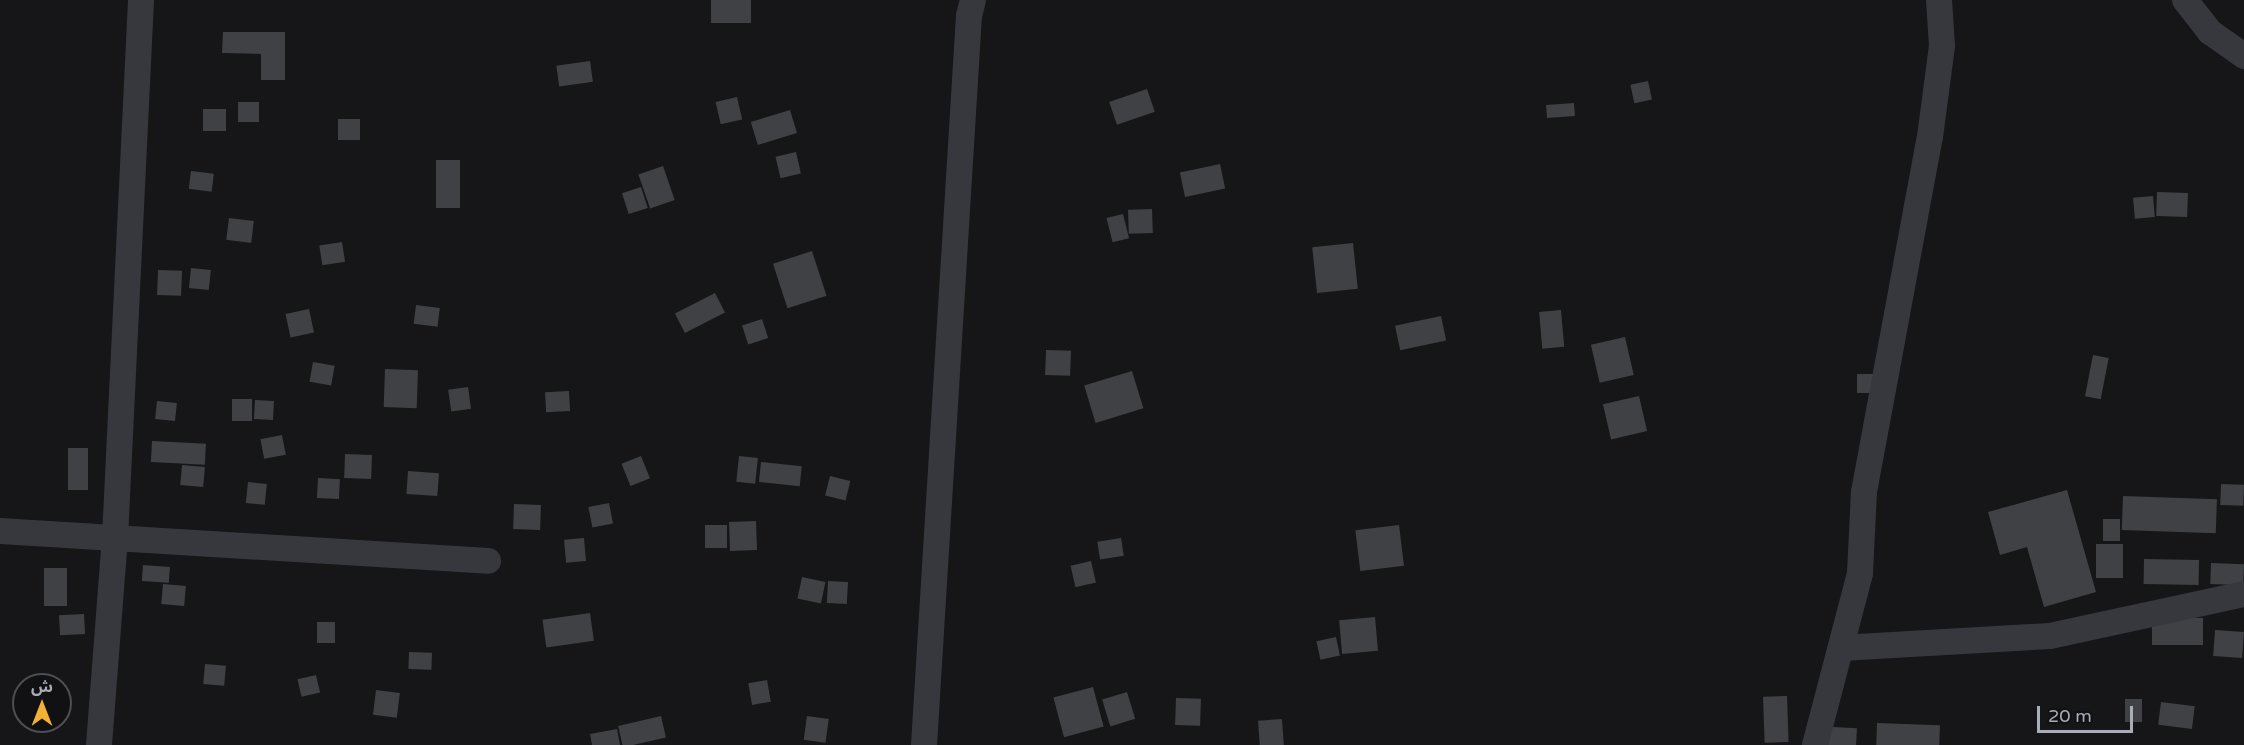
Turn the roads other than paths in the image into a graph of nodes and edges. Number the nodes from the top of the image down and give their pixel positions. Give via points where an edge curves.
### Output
1 (141, 0) edge
2 (973, 0) edge
3 (1940, 0) edge
4 (2185, 0) edge
5 (2244, 56) edge
6 (0, 531) edge
7 (115, 538) junction
8 (488, 561) dead end
9 (2244, 594) edge
10 (1841, 648) junction
11 (99, 745) edge
12 (924, 745) edge
13 (1815, 745) edge

1 - 7 street
2 - 12 street
3 - 10 street via 1942,46 1930,137 1864,492 1860,573
4 - 5 street via 2210,32
6 - 7 street
7 - 8 street
7 - 11 street
9 - 10 street via 2050,636
10 - 13 street

